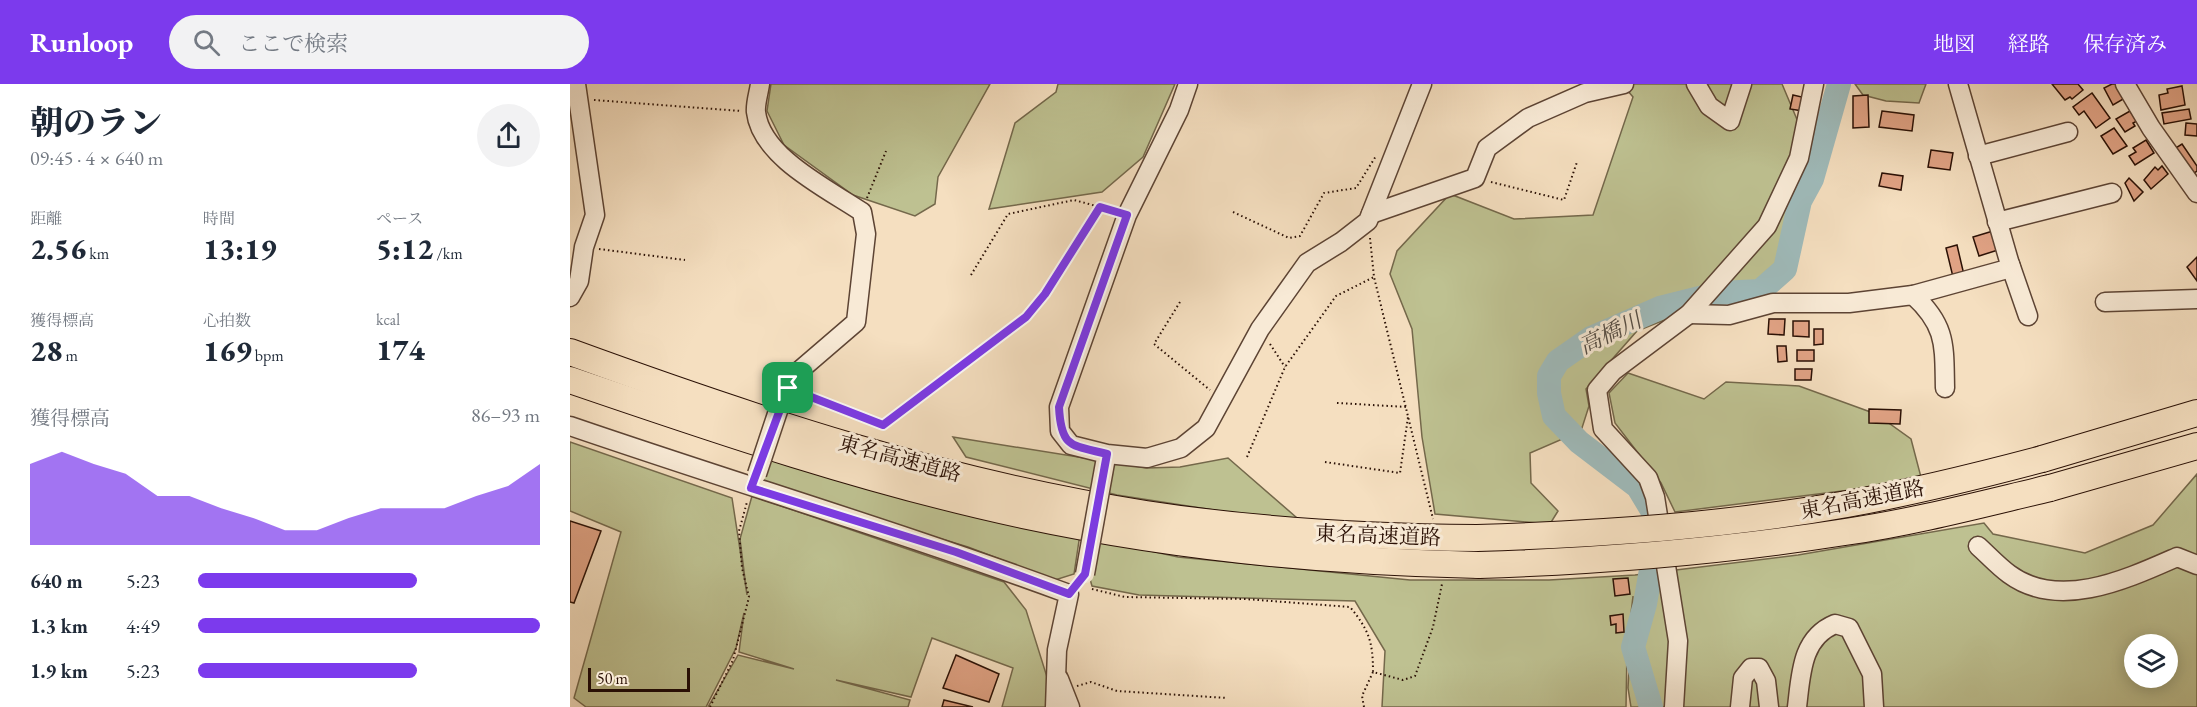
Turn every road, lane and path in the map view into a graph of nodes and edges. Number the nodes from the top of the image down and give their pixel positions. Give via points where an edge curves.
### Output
1 (760, 84) edge
2 (1188, 84) edge
3 (1422, 84) edge
4 (1624, 84) edge
5 (1696, 84) edge
6 (1742, 84) edge
7 (1814, 84) edge
8 (1958, 84) edge
9 (2126, 84) edge
10 (577, 91) edge
11 (756, 112) junction
12 (2068, 132) dead end
13 (886, 151) dead end
14 (1379, 151) dead end
15 (1978, 156) junction
16 (1577, 162) dead end
17 (1474, 178) junction
18 (2112, 193) dead end
19 (2197, 193) edge
20 (1100, 207) junction
21 (862, 212) junction
22 (1233, 212) dead end
23 (1127, 215) junction
24 (1369, 217) junction
25 (1997, 222) junction
26 (584, 248) junction
27 (685, 260) dead end
28 (2010, 264) junction
29 (971, 275) dead end
30 (1374, 277) junction
31 (1913, 295) junction
32 (570, 297) edge
33 (2197, 298) edge
34 (1180, 302) dead end
35 (2105, 302) dead end
36 (1689, 314) junction
37 (2028, 316) dead end
38 (1260, 329) junction
39 (570, 352) edge
40 (1285, 367) junction
41 (570, 380) edge
42 (1945, 388) dead end
43 (785, 393) junction
44 (1222, 399) junction
45 (1337, 404) dead end
46 (1407, 407) junction
47 (2197, 413) edge
48 (1409, 414) junction
49 (570, 426) edge
50 (2197, 446) edge
51 (1247, 457) dead end
52 (1106, 459) junction
53 (1325, 462) dead end
54 (754, 481) junction
55 (1434, 523) dead end
56 (1978, 546) dead end
57 (2197, 565) edge
58 (1443, 582) dead end
59 (1077, 585) junction
60 (1056, 672) junction
61 (1373, 672) junction
62 (1063, 690) junction
63 (1227, 698) dead end
64 (1674, 706) edge
65 (710, 707) edge
66 (1055, 707) edge
67 (1070, 707) edge
68 (1365, 707) edge
69 (1740, 707) edge
70 (1769, 707) edge
71 (1797, 707) edge
72 (1874, 707) edge

1 - 11 street
2 - 23 street
3 - 24 street
4 - 17 street via 1585,93 1528,118 1487,148
5 - 6 street via 1709,106 1730,121
7 - 36 street via 1799,158 1767,226
8 - 15 street
9 - 19 street via 2151,129
10 - 11 path
10 - 26 street via 595,215
11 - 21 street via 766,137 783,159
12 - 15 street
13 - 21 path
14 - 22 path via 1356,188 1324,193 1300,236 1289,238
15 - 25 street
16 - 17 path via 1564,200
17 - 24 street
18 - 25 street
20 - 23 path
20 - 29 path via 1074,200 1008,214
20 - 43 path via 1026,317 883,425
21 - 43 street via 866,234 856,322 799,371
23 - 52 street via 1059,407 1060,431 1071,445
24 - 30 path
24 - 38 street via 1341,242 1307,263
25 - 28 street
26 - 27 path
26 - 32 street via 579,281
28 - 31 street via 2011,268
28 - 37 street
30 - 40 path via 1336,296
30 - 46 path
31 - 36 street via 1849,303 1773,303 1729,315
31 - 42 street via 1930,310 1944,341
33 - 35 street
34 - 44 path via 1154,344
36 - 64 street via 1613,371 1597,390 1603,429 1648,478 1655,496 1678,641
38 - 40 path
38 - 44 street
39 - 47 highway, 東名高速道路, bridge via 748,414 914,463 1027,491 1145,514 1375,537 1477,538 1645,531 1848,504 2042,459
40 - 51 path
41 - 50 highway, 東名高速道路, bridge via 739,438 907,487 1023,515 1224,549 1390,563 1479,564 1647,557 1848,532 2050,488
43 - 54 street, bridge
44 - 52 street via 1206,428 1181,448 1147,459
45 - 46 path
46 - 48 path
48 - 53 path via 1400,473
48 - 55 path
49 - 54 street
52 - 59 street, bridge
54 - 59 street via 956,552
54 - 65 path via 739,531 748,597 733,660
56 - 57 street via 2010,575 2039,588 2069,591 2127,579 2177,557
58 - 61 path via 1433,627 1415,676 1403,681
59 - 60 street via 1057,650
59 - 61 path via 1125,597 1245,599 1350,607 1366,627 1373,649
60 - 62 street
60 - 66 street
61 - 68 path via 1362,696
62 - 63 path via 1091,682 1117,691
62 - 67 street
69 - 70 street via 1743,678 1751,668 1760,668
71 - 72 street via 1804,658 1812,640 1835,624 1849,628 1872,674

